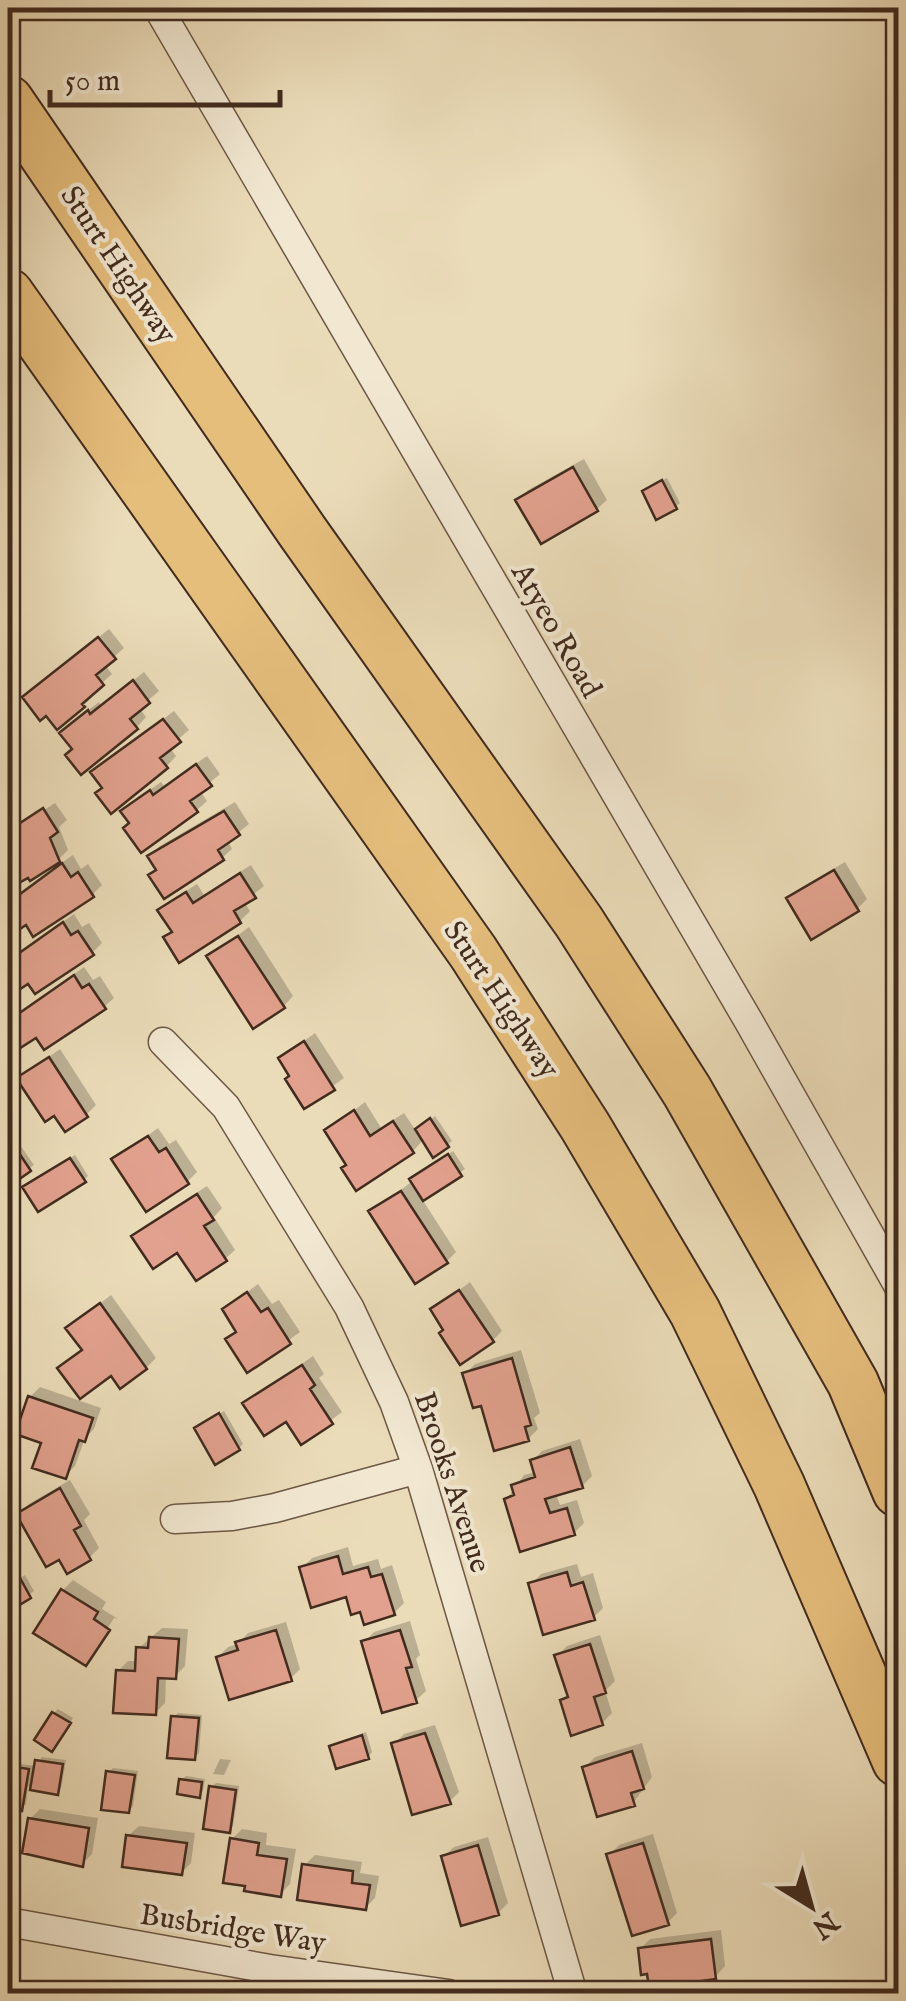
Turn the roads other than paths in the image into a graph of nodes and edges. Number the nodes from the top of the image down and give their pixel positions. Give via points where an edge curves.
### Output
1 (158, 8) edge
2 (8, 102) edge
3 (8, 294) edge
4 (163, 1042) dead end
5 (898, 1286) edge
6 (418, 1469) junction
7 (898, 1491) edge
8 (175, 1519) dead end
9 (898, 1761) edge
10 (8, 1922) edge
11 (270, 1981) edge
12 (450, 1994) edge
13 (573, 1994) edge

1 - 5 street, Atyeo Road
2 - 7 highway, Sturt Highway via 579,922 688,1091 853,1383
3 - 9 highway, Sturt Highway via 473,952 585,1126 695,1312 779,1485
4 - 6 street, Brooks Avenue via 226,1108 349,1307
6 - 8 street via 275,1508
6 - 13 street, Brooks Avenue
10 - 11 street, Busbridge Way
11 - 12 street, Busbridge Way

